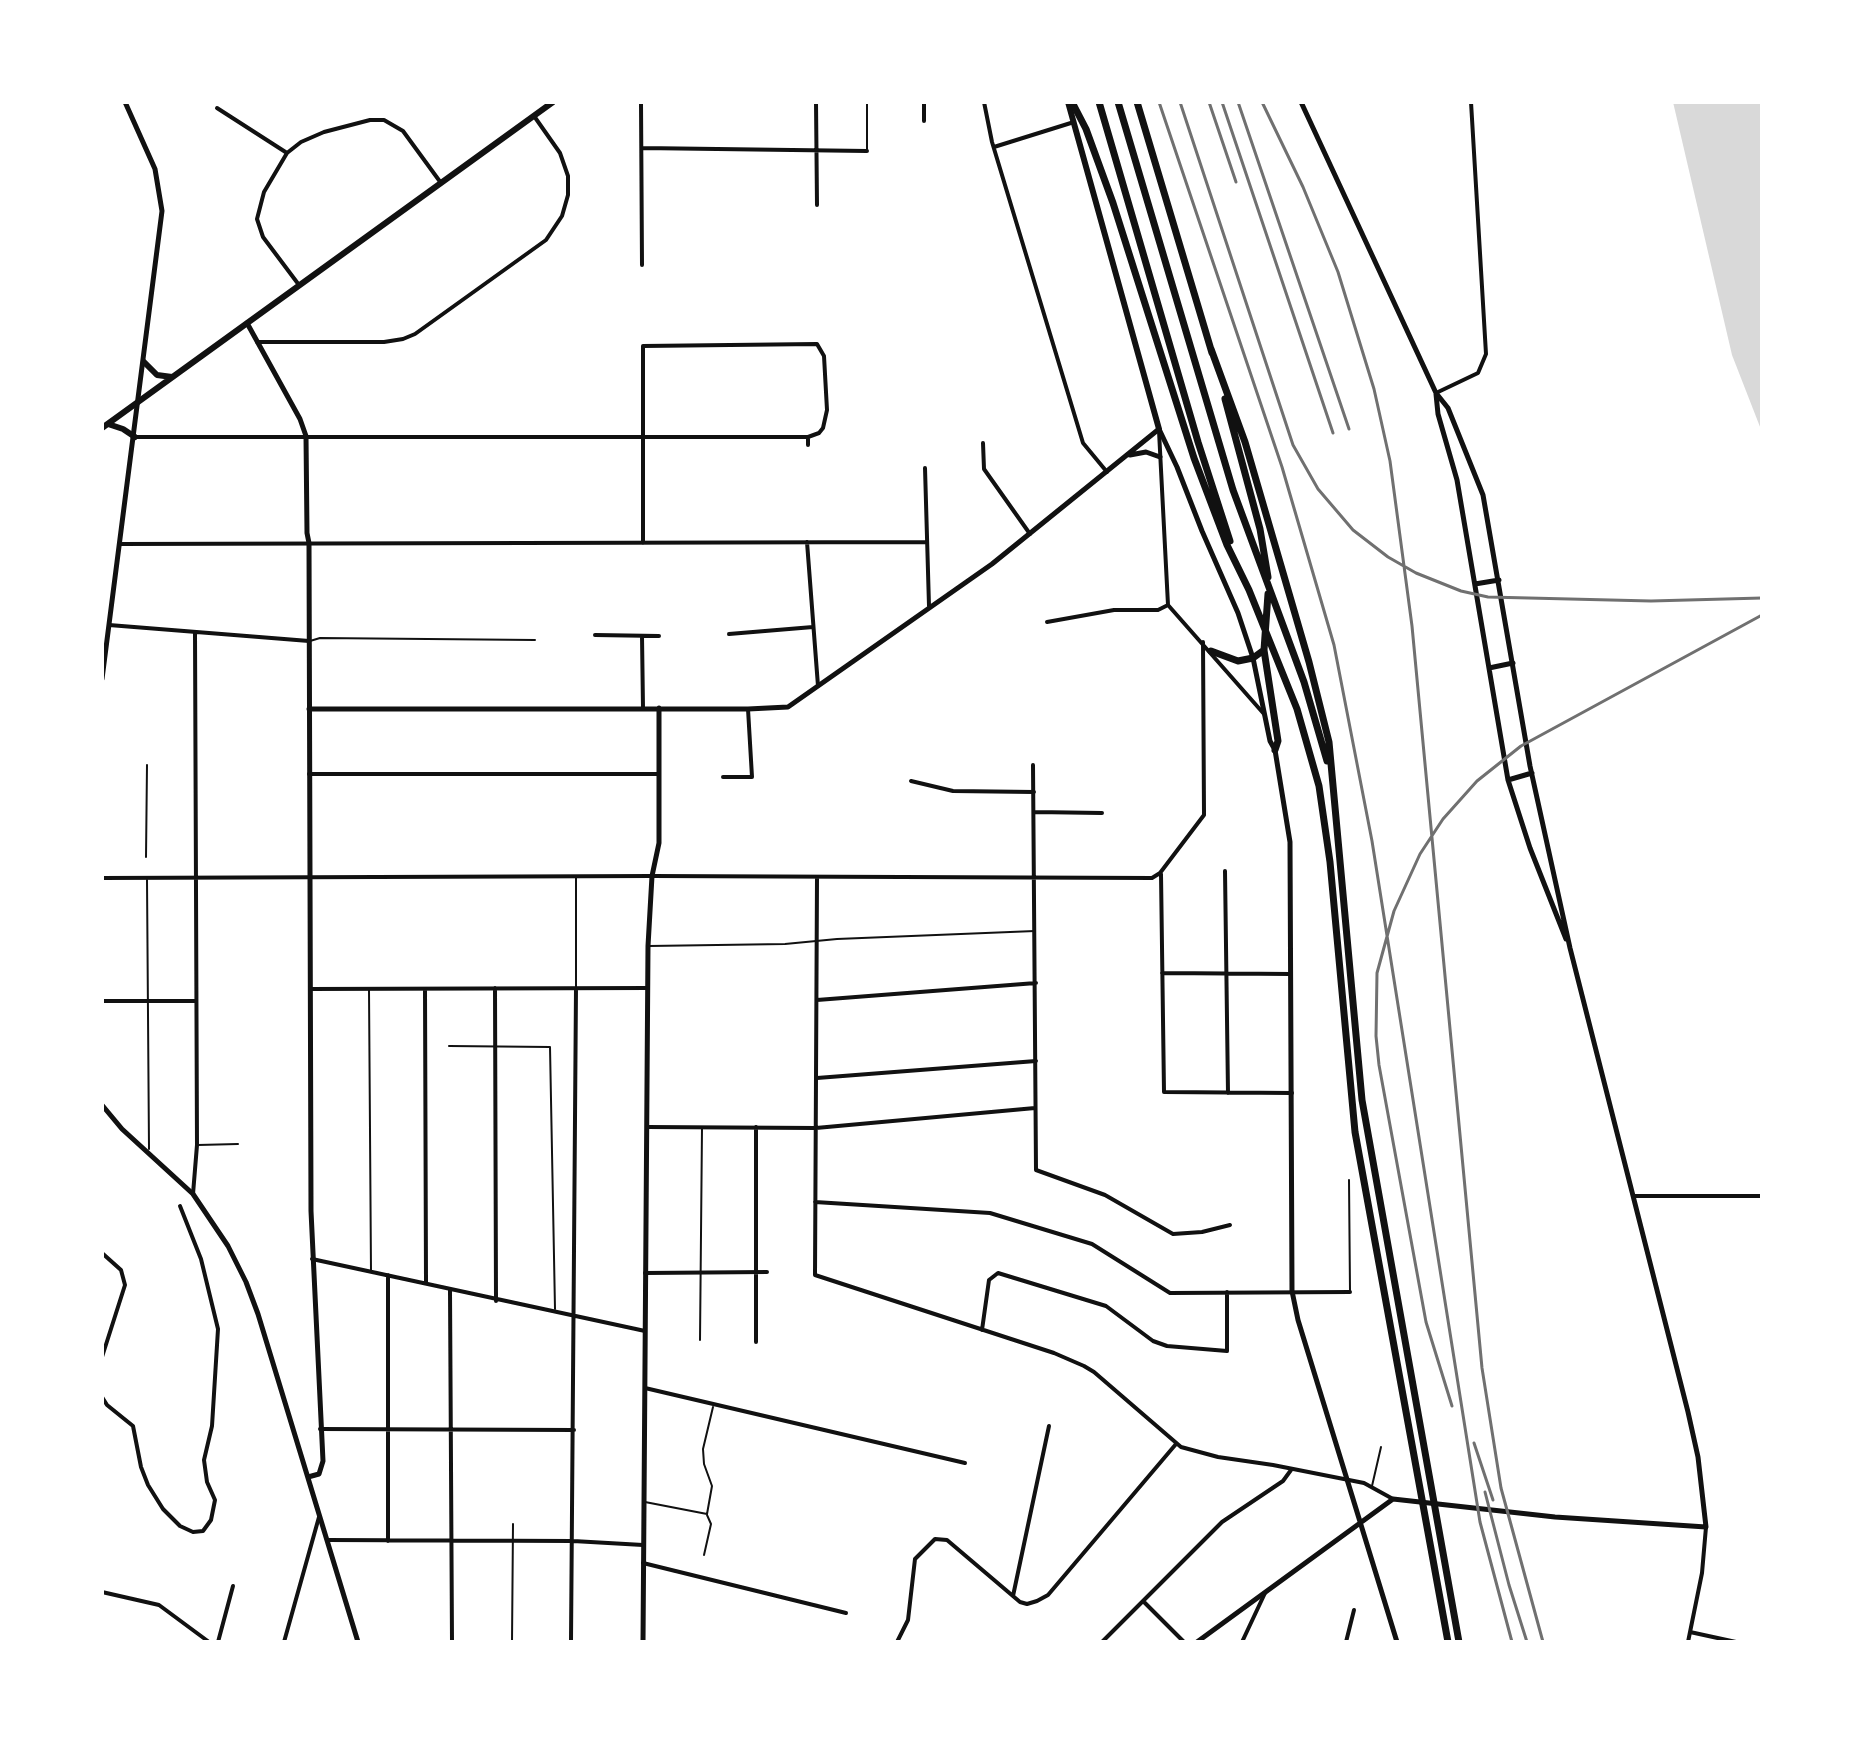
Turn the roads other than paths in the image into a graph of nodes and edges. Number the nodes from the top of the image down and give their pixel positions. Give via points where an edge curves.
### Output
1 (125, 102) edge
2 (553, 102) edge
3 (641, 102) edge
4 (816, 102) edge
5 (867, 102) edge
6 (924, 102) edge
7 (984, 102) edge
8 (1070, 102) edge
9 (1099, 102) edge
10 (1118, 102) edge
11 (1137, 102) edge
12 (1301, 102) edge
13 (1471, 102) edge
14 (217, 108) dead end
15 (534, 116) junction
16 (924, 121) dead end
17 (1074, 122) junction
18 (994, 147) junction
19 (642, 148) junction
20 (817, 150) junction
21 (867, 151) joint
22 (287, 153) junction
23 (441, 183) junction
24 (817, 205) dead end
25 (642, 265) dead end
26 (299, 285) junction
27 (247, 323) junction
28 (257, 342) junction
29 (1211, 349) junction
30 (144, 362) junction
31 (172, 377) junction
32 (1436, 393) junction
33 (139, 401) junction
34 (105, 426) edge
35 (1159, 429) junction
36 (306, 436) junction
37 (135, 437) junction
38 (643, 437) junction
39 (808, 437) junction
40 (983, 443) dead end
41 (808, 445) dead end
42 (1126, 456) junction
43 (1160, 457) junction
44 (925, 468) dead end
45 (1107, 472) junction
46 (1030, 534) junction
47 (807, 542) junction
48 (927, 542) junction
49 (309, 543) junction
50 (643, 543) junction
51 (119, 544) junction
52 (1499, 580) junction
53 (1475, 584) junction
54 (1249, 590) junction
55 (1168, 605) junction
56 (929, 606) junction
57 (1047, 622) dead end
58 (109, 625) junction
59 (813, 627) junction
60 (195, 632) junction
61 (729, 634) dead end
62 (595, 635) dead end
63 (642, 636) junction
64 (659, 636) dead end
65 (535, 640) dead end
66 (309, 641) junction
67 (1203, 642) junction
68 (1211, 651) junction
69 (1260, 655) junction
70 (1513, 663) junction
71 (1489, 668) junction
72 (102, 679) edge
73 (818, 686) junction
74 (643, 708) junction
75 (659, 708) junction
76 (309, 709) junction
77 (748, 709) junction
78 (1266, 716) junction
79 (1275, 750) junction
80 (147, 765) dead end
81 (1033, 765) dead end
82 (1532, 773) junction
83 (309, 774) junction
84 (659, 774) junction
85 (723, 777) dead end
86 (1508, 780) junction
87 (911, 781) dead end
88 (1034, 792) junction
89 (1333, 795) junction
90 (1035, 812) junction
91 (1102, 813) dead end
92 (146, 857) dead end
93 (1225, 871) dead end
94 (1161, 872) junction
95 (576, 876) junction
96 (652, 876) junction
97 (102, 878) edge
98 (147, 878) junction
99 (196, 878) junction
100 (817, 878) junction
101 (1036, 878) junction
102 (310, 879) junction
103 (1035, 931) junction
104 (817, 941) junction
105 (648, 946) junction
106 (1570, 948) junction
107 (1162, 973) junction
108 (1227, 973) junction
109 (1292, 974) junction
110 (1036, 983) junction
111 (495, 988) junction
112 (576, 988) junction
113 (648, 988) junction
114 (310, 989) junction
115 (369, 989) junction
116 (425, 989) junction
117 (817, 1000) junction
118 (102, 1001) edge
119 (148, 1001) junction
120 (196, 1001) junction
121 (449, 1046) dead end
122 (495, 1046) junction
123 (1036, 1061) junction
124 (817, 1078) junction
125 (1228, 1093) junction
126 (1292, 1093) junction
127 (102, 1105) edge
128 (1036, 1107) junction
129 (647, 1127) junction
130 (702, 1127) junction
131 (756, 1127) junction
132 (816, 1128) junction
133 (238, 1144) dead end
134 (197, 1145) junction
135 (149, 1152) junction
136 (1349, 1180) dead end
137 (193, 1194) junction
138 (1633, 1196) junction
139 (1762, 1196) edge
140 (815, 1202) junction
141 (180, 1206) dead end
142 (1230, 1225) dead end
143 (102, 1253) edge
144 (312, 1259) junction
145 (371, 1272) junction
146 (756, 1272) junction
147 (767, 1272) dead end
148 (645, 1273) junction
149 (701, 1273) junction
150 (388, 1275) junction
151 (426, 1283) junction
152 (450, 1290) junction
153 (1292, 1291) junction
154 (1227, 1292) junction
155 (1350, 1292) joint
156 (496, 1301) junction
157 (555, 1313) junction
158 (573, 1317) junction
159 (982, 1330) junction
160 (645, 1331) junction
161 (700, 1340) dead end
162 (756, 1342) dead end
163 (102, 1357) edge
164 (645, 1388) junction
165 (102, 1397) edge
166 (714, 1404) junction
167 (1049, 1426) dead end
168 (320, 1429) junction
169 (388, 1429) junction
170 (452, 1429) junction
171 (574, 1430) junction
172 (1176, 1444) junction
173 (1381, 1447) dead end
174 (965, 1463) dead end
175 (1292, 1469) junction
176 (308, 1477) junction
177 (1372, 1487) junction
178 (1393, 1499) junction
179 (644, 1501) junction
180 (707, 1514) junction
181 (319, 1516) junction
182 (513, 1524) dead end
183 (1706, 1527) junction
184 (327, 1540) junction
185 (388, 1541) junction
186 (573, 1541) junction
187 (453, 1542) junction
188 (512, 1542) junction
189 (643, 1545) junction
190 (704, 1555) dead end
191 (643, 1563) junction
192 (233, 1586) dead end
193 (1266, 1590) junction
194 (102, 1592) edge
195 (1013, 1596) junction
196 (1143, 1601) junction
197 (1354, 1610) dead end
198 (846, 1613) dead end
199 (1690, 1632) junction
200 (209, 1642) edge
201 (218, 1642) edge
202 (284, 1642) edge
203 (358, 1642) edge
204 (452, 1642) edge
205 (512, 1642) edge
206 (571, 1642) edge
207 (643, 1642) edge
208 (897, 1642) edge
209 (1102, 1642) edge
210 (1184, 1642) edge
211 (1197, 1642) edge
212 (1242, 1642) edge
213 (1346, 1642) edge
214 (1397, 1642) edge
215 (1448, 1642) edge
216 (1459, 1642) edge
217 (1688, 1642) edge
218 (1736, 1642) edge

1 - 30 street via 155,169 161,197
2 - 15 main road
3 - 19 street
4 - 20 street
5 - 21 lane
6 - 16 street
7 - 18 street
8 - 17 main road
8 - 54 highway via 1086,129 1113,203 1194,458
9 - 54 highway via 1214,493
10 - 89 highway via 1233,490 1304,682
11 - 29 highway
12 - 32 street
13 - 32 street via 1486,354 1473,377
14 - 22 street
15 - 23 main road
15 - 28 street via 560,153 568,176 562,216 546,240 403,339
17 - 18 street
17 - 35 main road
18 - 45 street via 1083,443
19 - 20 street
19 - 25 street
20 - 21 street
20 - 24 street
22 - 23 street via 324,132 384,120 403,131
22 - 26 street via 260,201 257,219 263,237
23 - 26 main road
26 - 27 main road
27 - 28 street
27 - 31 main road
28 - 36 street
29 - 69 highway via 1260,529 1268,578
29 - 89 highway via 1245,442 1309,662 1329,742
30 - 31 main road via 157,375
30 - 33 street
31 - 33 main road
32 - 52 street via 1448,408 1483,495
32 - 53 street
33 - 34 main road
33 - 37 street
34 - 37 main road
35 - 42 street
35 - 43 street
35 - 69 street
36 - 37 street
36 - 38 street
36 - 49 street
37 - 51 street
38 - 39 street
38 - 39 street via 643,346 817,344 824,356 826,416 819,433
38 - 50 street
39 - 41 street
40 - 46 street via 984,469
42 - 43 street via 1146,452
42 - 45 street
43 - 55 street
44 - 48 street
45 - 46 street
46 - 56 street
47 - 48 street
47 - 50 street
47 - 59 street
48 - 56 street
49 - 50 street
49 - 51 street
49 - 66 street
51 - 58 street
52 - 53 street
52 - 70 street
53 - 71 street
54 - 215 highway via 1297,709 1319,786 1355,1132
55 - 57 street
55 - 67 street
56 - 73 street
58 - 60 street
58 - 72 street
59 - 61 street
59 - 73 street
60 - 66 street
60 - 99 street
62 - 63 street
63 - 64 street
63 - 74 street
65 - 66 lane
66 - 76 street
67 - 68 street
67 - 94 street via 1204,815
68 - 69 highway via 1238,661
68 - 78 street
69 - 78 street
69 - 79 highway via 1278,741
70 - 71 street
70 - 82 street
71 - 86 street
73 - 77 street via 788,707
74 - 75 street
74 - 76 street
75 - 77 street
75 - 84 street
76 - 83 street
77 - 85 street via 752,777
78 - 79 street
79 - 109 street via 1290,842
80 - 92 lane
81 - 88 street
82 - 86 street
82 - 106 street
83 - 84 street
83 - 102 street
84 - 96 street via 659,843
86 - 106 street
87 - 88 street via 953,791
88 - 90 street
89 - 216 highway via 1362,1100
90 - 91 street
90 - 101 street
93 - 108 street
94 - 101 street via 1149,878
94 - 107 street
95 - 96 street
95 - 102 street
95 - 112 lane
96 - 100 street
96 - 105 street
97 - 98 street
98 - 99 street
98 - 119 lane
99 - 102 street
99 - 120 street
100 - 101 street
100 - 104 street
101 - 103 street
102 - 114 street
103 - 104 lane
103 - 110 street
104 - 105 lane
104 - 117 street
105 - 113 street
106 - 138 street
107 - 108 street
107 - 125 street via 1164,1092
108 - 109 street
108 - 125 street
109 - 126 street
110 - 117 street
110 - 123 street
111 - 112 street
111 - 116 street
111 - 122 street
112 - 113 street
112 - 158 street
113 - 129 street
114 - 115 street
114 - 144 street
115 - 116 street
115 - 145 lane
116 - 151 street
117 - 124 street
118 - 119 street
119 - 120 street
119 - 135 lane
120 - 134 street
121 - 122 lane
122 - 156 street
122 - 157 lane via 550,1047
123 - 124 street
123 - 128 street
124 - 132 street
125 - 126 street
126 - 153 street
127 - 135 street
128 - 132 street
128 - 142 street via 1036,1170 1105,1195 1173,1234
129 - 130 street
129 - 148 street
130 - 131 street
130 - 149 lane
131 - 132 street
131 - 146 street
132 - 140 street
133 - 134 lane
134 - 137 street
135 - 137 street
136 - 155 lane
137 - 176 street via 246,1282
138 - 139 street
138 - 183 street via 1698,1457
140 - 154 street via 990,1213 1092,1244 1170,1293
140 - 159 street via 815,1275
141 - 165 street via 201,1259 218,1329 212,1426 204,1460 215,1500 203,1531 180,1526 163,1509 141,1467 133,1426
143 - 163 street via 121,1270 125,1285
144 - 145 street
144 - 168 street
145 - 150 street
146 - 147 street
146 - 149 street
146 - 162 street
148 - 149 street
148 - 160 street
149 - 161 lane
150 - 151 street
150 - 169 street
151 - 152 street
152 - 156 street
152 - 170 street
153 - 154 street
153 - 155 street
153 - 214 street
154 - 159 street via 1227,1351 1167,1346 1106,1306 1003,1274 991,1276
156 - 157 street
157 - 158 street
158 - 160 street
158 - 171 street
159 - 172 street via 1094,1372
160 - 164 street
164 - 166 street
164 - 179 street
166 - 174 street
166 - 180 lane via 703,1449 712,1486
167 - 195 street
168 - 169 street
168 - 176 street via 322,1470
169 - 170 street
169 - 185 street
170 - 171 street
170 - 187 street
171 - 186 street
172 - 175 street
172 - 195 street via 1048,1595 1027,1604
173 - 177 lane
175 - 177 street
175 - 196 street via 1283,1481 1222,1522
176 - 181 street
177 - 178 street
178 - 183 street
178 - 193 street
179 - 180 lane
179 - 189 street
180 - 190 lane via 711,1524
181 - 184 street
181 - 202 street
182 - 188 lane
183 - 199 street
184 - 185 street
184 - 203 street
185 - 187 street
186 - 188 street
186 - 189 street
186 - 206 street
187 - 188 street
187 - 204 street
188 - 205 lane
189 - 191 street
191 - 198 street
191 - 207 street
192 - 201 street
193 - 211 street
193 - 212 street
194 - 200 street via 159,1605
195 - 208 street via 938,1538 915,1559 910,1610
196 - 209 street
196 - 210 street
197 - 213 street
199 - 217 street
199 - 218 street

